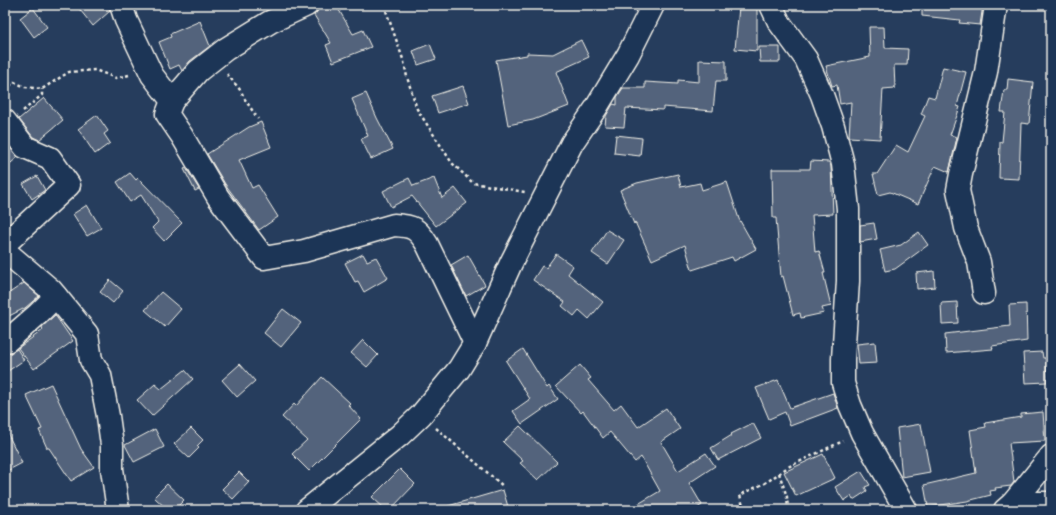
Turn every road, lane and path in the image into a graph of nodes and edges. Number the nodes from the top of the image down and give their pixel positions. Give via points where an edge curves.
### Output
1 (121, 5) edge
2 (307, 5) edge
3 (384, 5) edge
4 (653, 5) edge
5 (772, 5) edge
6 (996, 5) edge
7 (222, 53) junction
8 (155, 80) junction
9 (42, 89) junction
10 (5, 90) edge
11 (172, 101) junction
12 (258, 119) dead end
13 (6, 123) edge
14 (546, 195) junction
15 (5, 244) edge
16 (5, 251) edge
17 (984, 293) dead end
18 (56, 296) junction
19 (7, 341) dead end
20 (475, 343) junction
21 (421, 415) junction
22 (862, 433) junction
23 (1051, 456) edge
24 (779, 473) junction
25 (504, 486) dead end
26 (1051, 503) edge
27 (1009, 507) edge
28 (118, 510) edge
29 (307, 510) edge
30 (744, 510) edge
31 (788, 510) edge
32 (906, 510) edge

1 - 8 street
2 - 7 street via 270,22
3 - 14 path via 417,109 452,163 473,183
4 - 14 street via 628,55 572,143
5 - 22 street via 779,22 806,58 833,126 843,164 848,209 848,245 843,383
6 - 17 street via 986,72 958,190 966,228 979,262
7 - 11 street via 198,71
7 - 12 path via 225,72 241,91
8 - 9 path via 135,74 116,78 96,70 70,72
8 - 11 street
9 - 10 path via 14,82
9 - 13 path via 42,95
11 - 20 street via 167,114 218,196 264,258 304,251 394,225 407,226 419,232 427,244
13 - 15 street via 25,147 50,158 70,185
14 - 20 street via 511,263
16 - 18 street via 41,280
18 - 19 street
18 - 28 street via 86,334 91,360 100,375 112,445 112,469
20 - 21 street via 459,369
21 - 25 path
21 - 29 street
22 - 24 path
22 - 32 street
23 - 27 street
24 - 30 path via 740,495
24 - 31 path via 788,497
26 - 27 street

